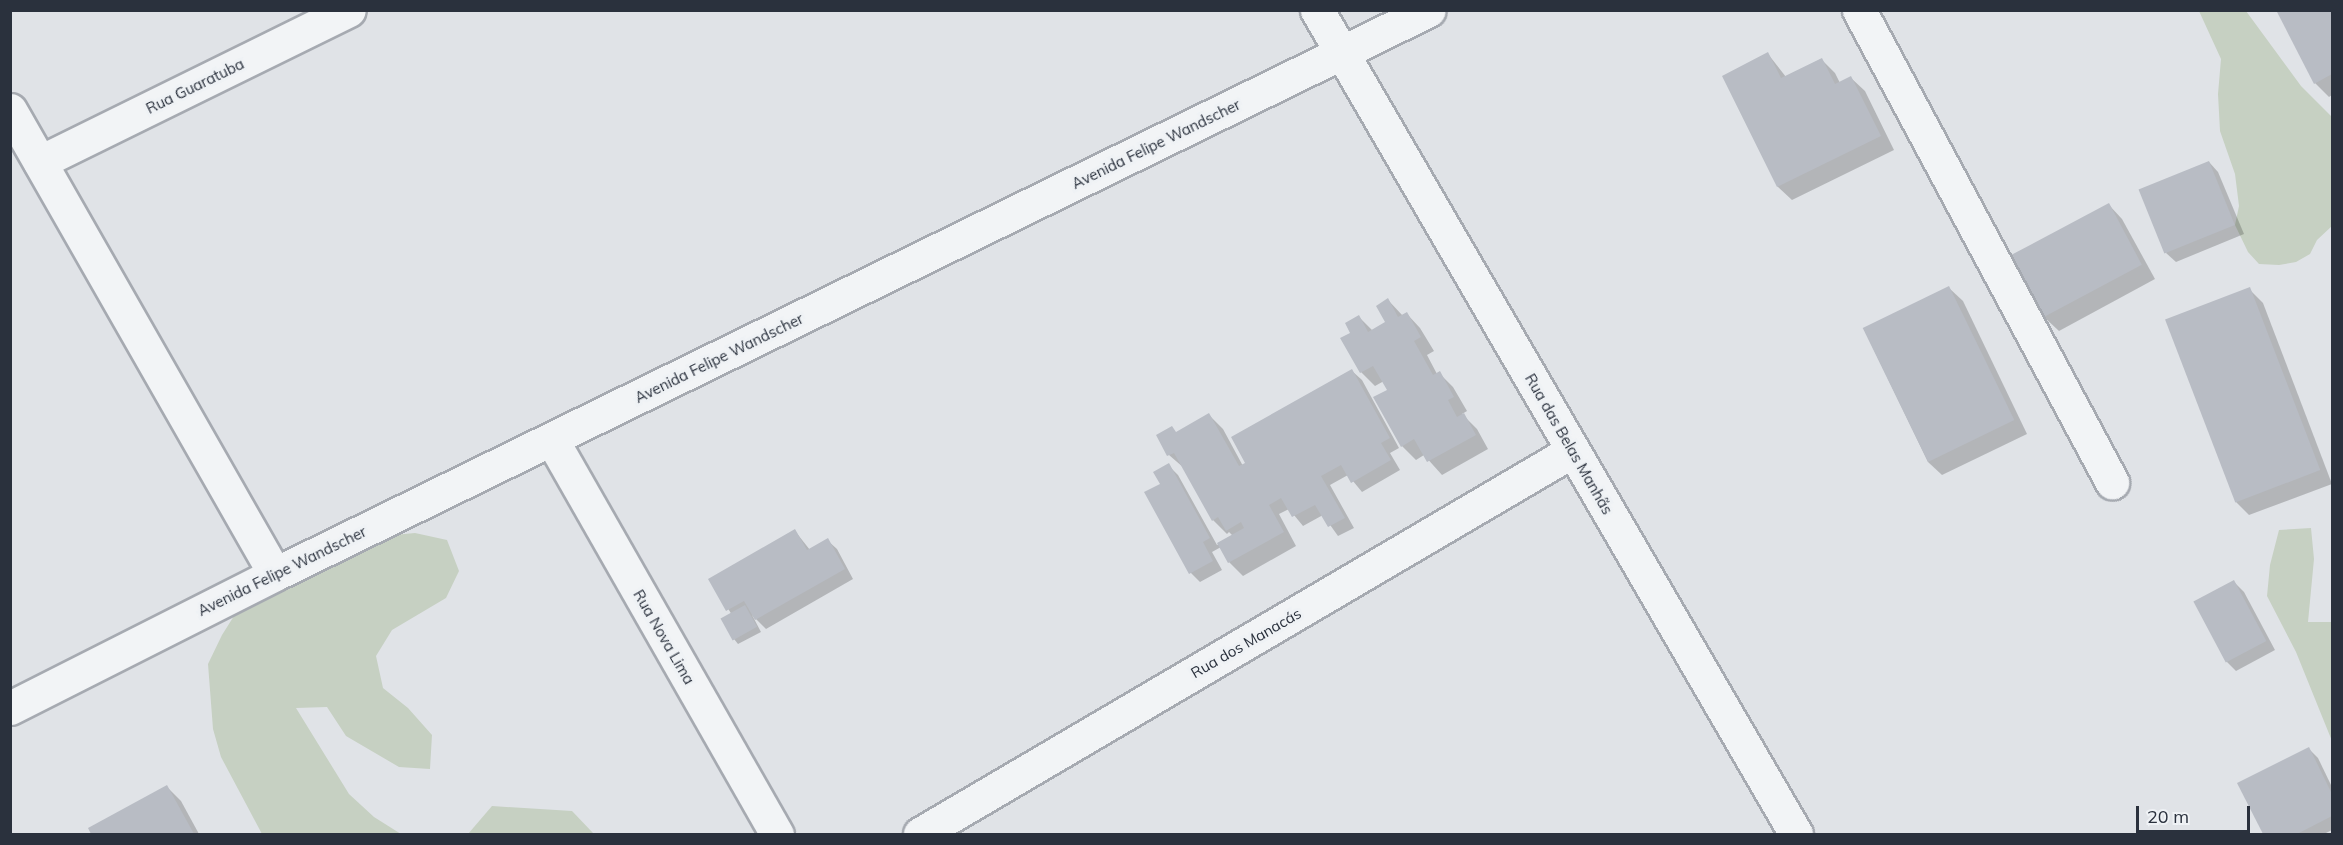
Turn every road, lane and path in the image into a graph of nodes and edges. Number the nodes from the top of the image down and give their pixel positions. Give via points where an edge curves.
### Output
1 (349, 10) edge
2 (1317, 10) edge
3 (1429, 10) edge
4 (1859, 10) edge
5 (1342, 53) junction
6 (10, 110) edge
7 (40, 162) junction
8 (552, 440) junction
9 (1572, 451) junction
10 (2112, 482) dead end
11 (275, 574) junction
12 (10, 708) edge
13 (777, 834) edge
14 (920, 834) edge
15 (1796, 834) edge

1 - 7 street, Rua Guaratuba
2 - 5 street, Rua das Belas Manhãs
3 - 5 street, Avenida Felipe Wandscher
4 - 10 street
5 - 8 street, Avenida Felipe Wandscher
5 - 9 street, Rua das Belas Manhãs
6 - 7 street
7 - 11 street
8 - 11 street, Avenida Felipe Wandscher
8 - 13 street, Rua Nova Lima
9 - 14 street, Rua dos Manacás
9 - 15 street, Rua das Belas Manhãs
11 - 12 street, Avenida Felipe Wandscher

